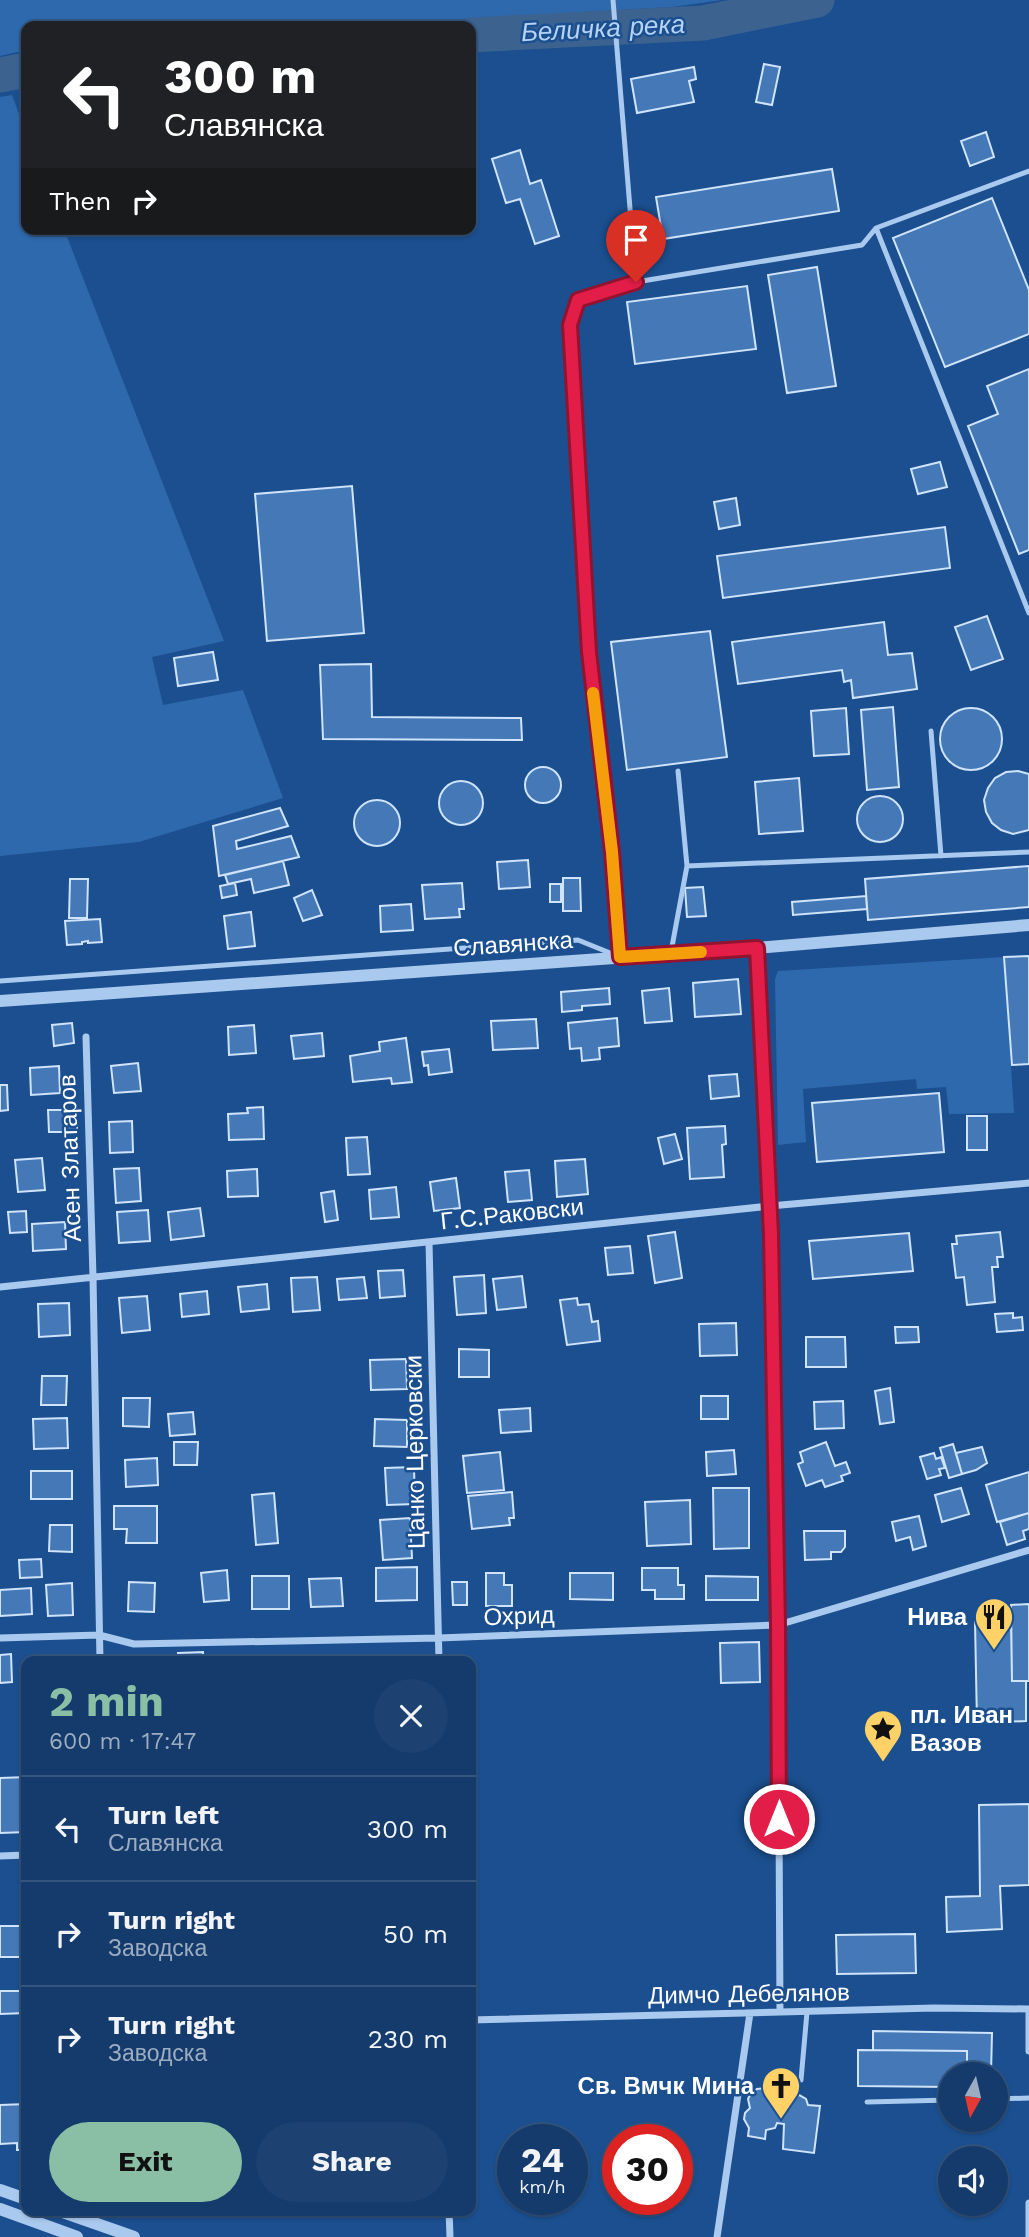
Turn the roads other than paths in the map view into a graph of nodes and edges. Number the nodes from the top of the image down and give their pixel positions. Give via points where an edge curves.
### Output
1 (613, 0) edge
2 (1029, 171) edge
3 (876, 228) junction
4 (636, 282) junction
5 (1029, 613) edge
6 (931, 731) dead end
7 (678, 771) dead end
8 (1029, 852) edge
9 (941, 856) junction
10 (687, 866) junction
11 (1029, 925) edge
12 (757, 948) junction
13 (670, 954) junction
14 (620, 957) junction
15 (0, 981) edge
16 (0, 1001) edge
17 (86, 1037) dead end
18 (1029, 1183) edge
19 (770, 1206) junction
20 (429, 1242) junction
21 (93, 1277) junction
22 (0, 1287) edge
23 (1029, 1550) edge
24 (778, 1625) junction
25 (99, 1636) junction
26 (0, 1638) edge
27 (439, 1638) junction
28 (100, 1656) edge
29 (439, 1656) edge
30 (21, 1855) edge
31 (0, 1856) edge
32 (1029, 2009) edge
33 (780, 2012) junction
34 (807, 2012) junction
35 (750, 2013) junction
36 (476, 2020) edge
37 (1029, 2051) edge
38 (801, 2080) dead end
39 (1029, 2098) edge
40 (1008, 2099) edge
41 (938, 2100) edge
42 (867, 2102) dead end
43 (0, 2190) edge
44 (21, 2197) edge
45 (1029, 2203) edge
46 (0, 2209) edge
47 (74, 2216) edge
48 (449, 2216) edge
49 (77, 2237) edge
50 (134, 2237) edge
51 (450, 2237) edge
52 (717, 2237) edge
53 (1029, 2237) edge

1 - 4 lane
2 - 3 lane
3 - 4 lane via 862,245
3 - 5 lane
4 - 14 lane via 578,300 570,325 589,652
6 - 9 lane
7 - 10 lane
8 - 9 lane
9 - 10 lane
10 - 13 lane
11 - 12 street, Славянска
12 - 13 street, Славянска
12 - 19 street
13 - 14 street, Славянска
14 - 15 lane via 579,940
14 - 16 street, Славянска
17 - 21 street, Асен Златаров
18 - 19 street, Г.С.Раковски
19 - 20 street, Г.С.Раковски
19 - 24 street
20 - 21 street, Г.С.Раковски
20 - 27 street, Цанко Церковски
21 - 22 street, Г.С.Раковски
21 - 25 street, Асен Златаров
23 - 24 street, Охрид
24 - 27 street, Охрид
24 - 33 street
25 - 26 street, Охрид
25 - 27 street, Охрид via 134,1644
25 - 28 street
27 - 29 street, Цанко Церковски
30 - 31 street
32 - 34 street, Димчо Дебелянов
32 - 37 street
33 - 34 street, Димчо Дебелянов
33 - 35 street, Димчо Дебелянов
34 - 38 lane
35 - 36 street, Димчо Дебелянов
35 - 52 street
39 - 40 lane
41 - 42 lane
43 - 44 street
45 - 53 street
46 - 49 street
47 - 50 street
48 - 51 street

